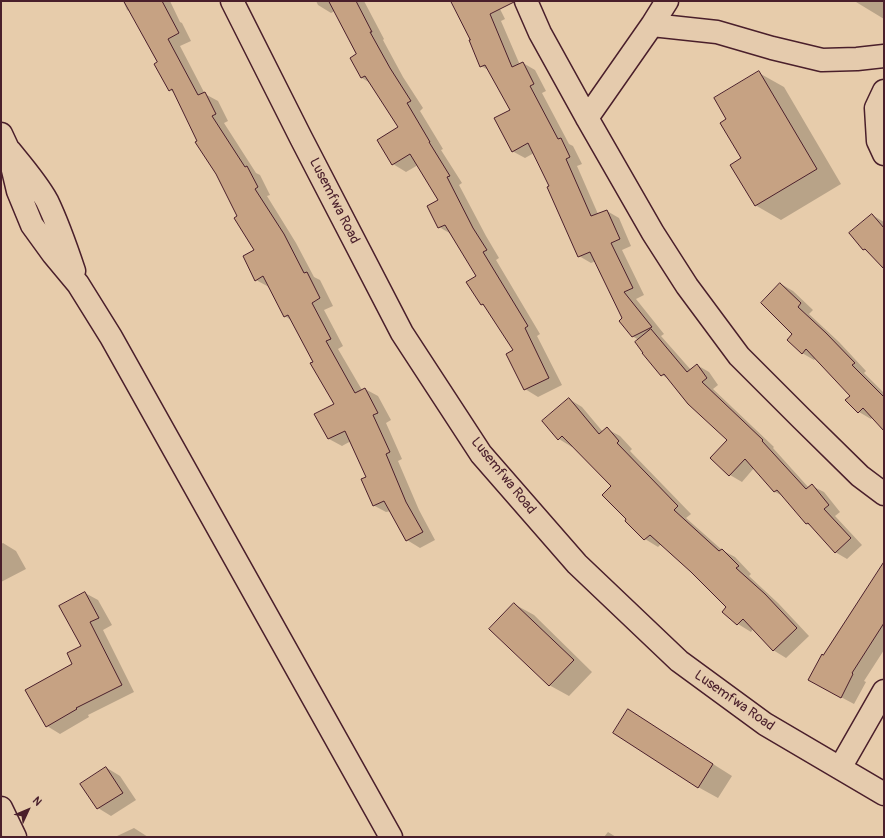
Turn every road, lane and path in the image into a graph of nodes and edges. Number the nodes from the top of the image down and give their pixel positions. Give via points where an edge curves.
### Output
1 (232, 1) edge
2 (526, 1) edge
3 (667, 1) edge
4 (652, 24) junction
5 (884, 56) edge
6 (884, 91) edge
7 (587, 118) junction
8 (5, 142) edge
9 (884, 154) edge
10 (884, 494) edge
11 (884, 691) edge
12 (840, 768) junction
13 (884, 794) edge
14 (391, 837) edge

1 - 12 street, Lusemfwa Road via 402,333 481,454 577,564 679,661 765,724
2 - 7 street via 540,33
3 - 4 street
4 - 5 street via 717,32 822,60
4 - 7 street
6 - 9 street via 876,108 878,141
7 - 10 street via 653,233 687,286 739,356 860,476
8 - 14 street via 18,191 32,225 78,284 111,337
11 - 12 street
12 - 13 street, Lusemfwa Road

